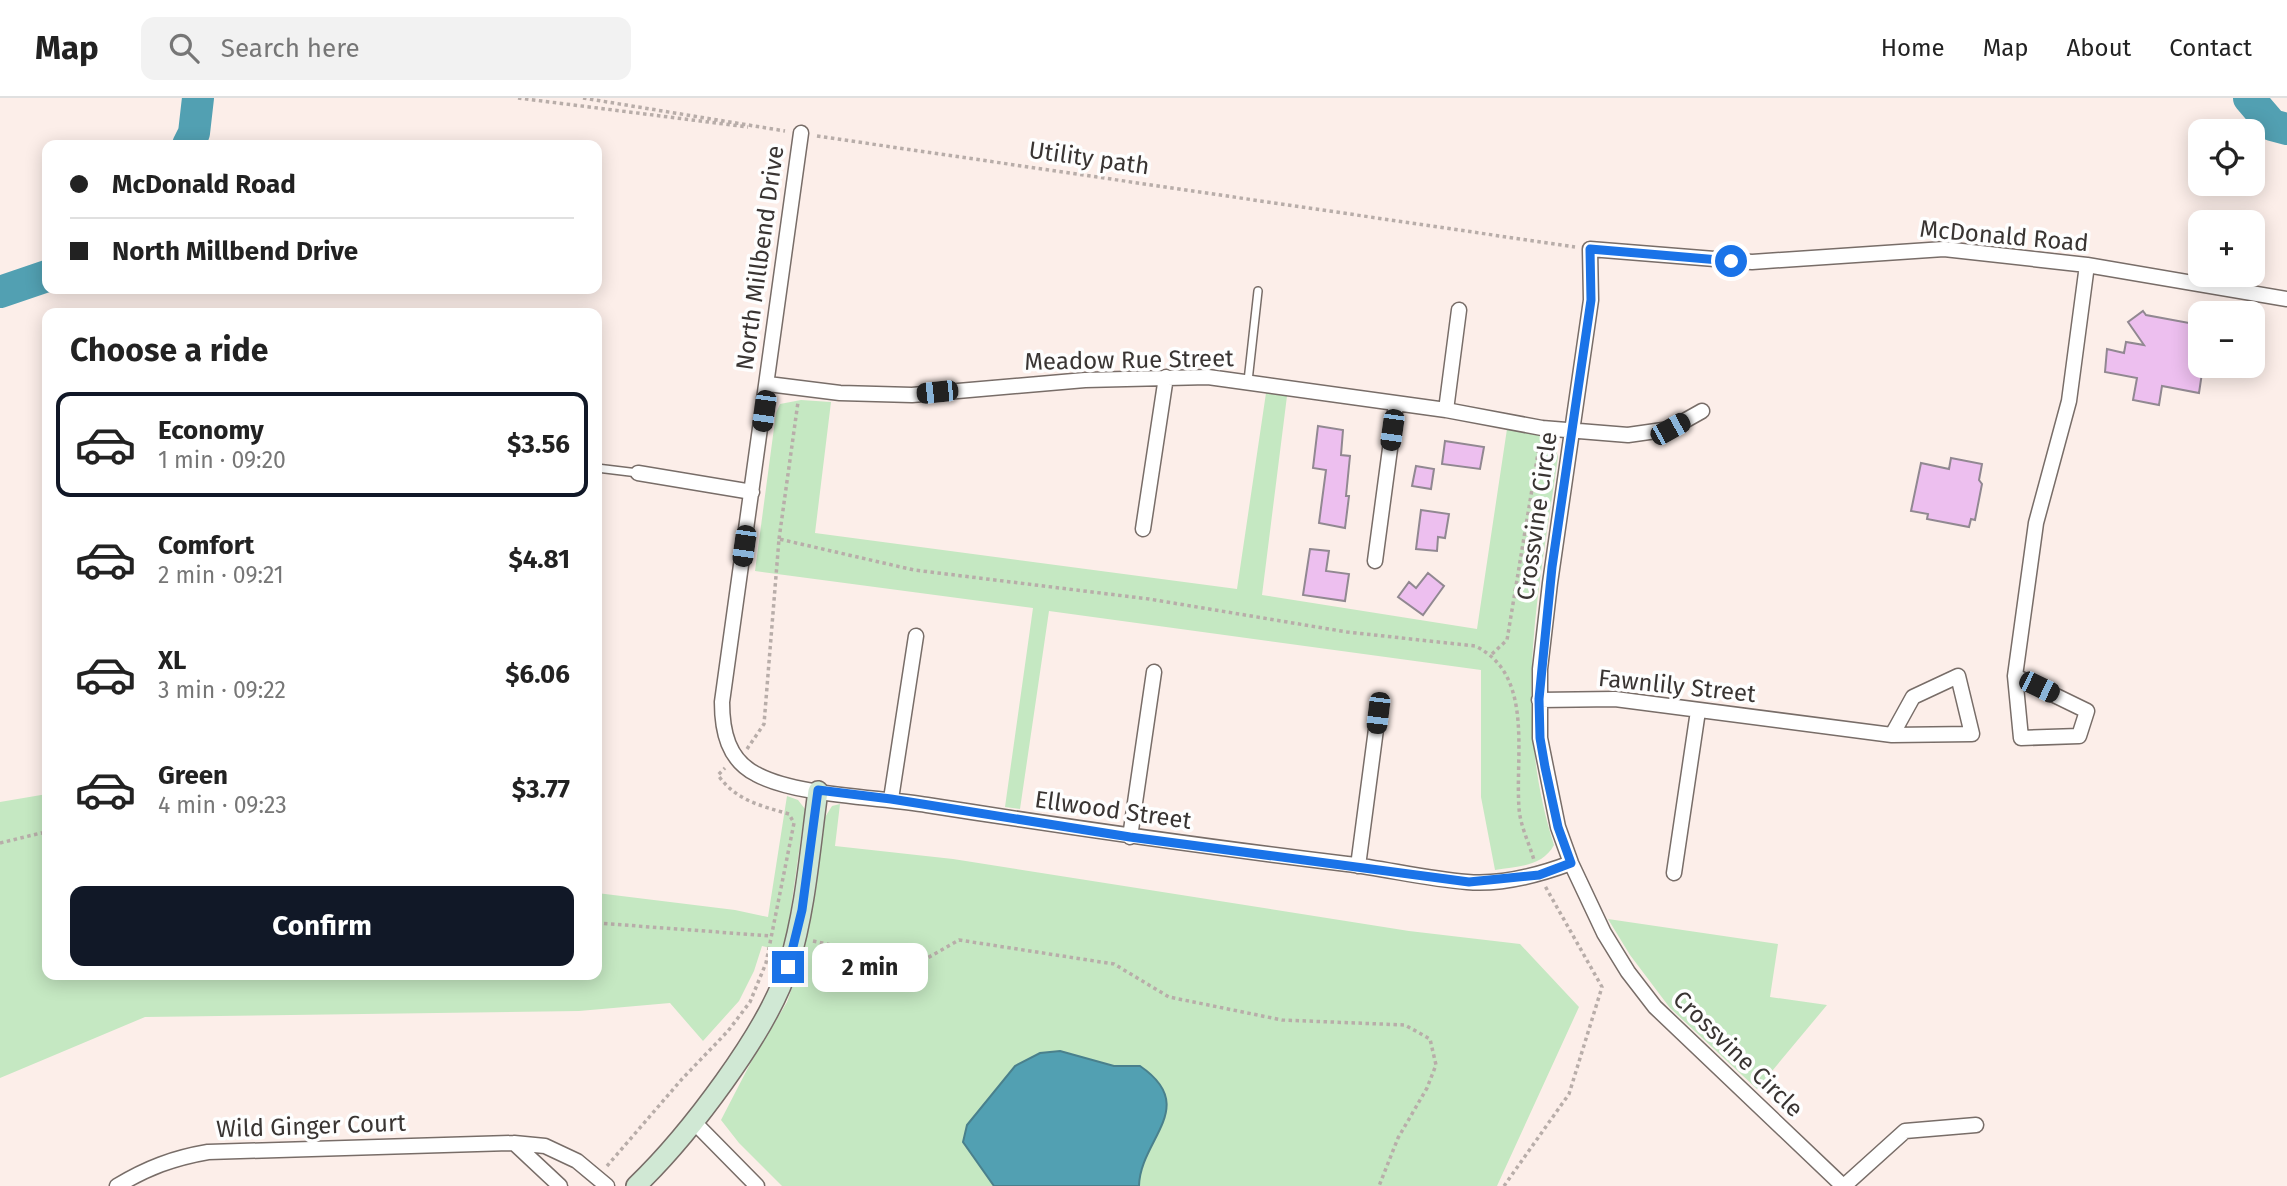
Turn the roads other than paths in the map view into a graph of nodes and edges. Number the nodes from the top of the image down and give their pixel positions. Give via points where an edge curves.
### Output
1 (801, 133) road end
2 (1590, 249) joint
3 (2087, 265) junction
4 (1258, 291) dead end
5 (2287, 299) edge
6 (1459, 310) dead end
7 (1166, 377) junction
8 (1248, 381) junction
9 (768, 384) junction
10 (1396, 404) junction
11 (1446, 410) junction
12 (1702, 411) dead end
13 (1572, 431) junction
14 (602, 469) edge
15 (638, 473) joint
16 (752, 492) junction
17 (1143, 529) dead end
18 (1375, 561) dead end
19 (916, 636) dead end
20 (1154, 672) dead end
21 (2015, 676) junction
22 (725, 680) joint
23 (1539, 699) junction
24 (1698, 711) junction
25 (1378, 713) dead end
26 (1892, 735) junction
27 (818, 790) junction
28 (891, 799) junction
29 (1130, 837) junction
30 (1571, 863) junction
31 (1359, 866) junction
32 (1674, 873) dead end
33 (693, 1121) junction
34 (1976, 1125) dead end
35 (514, 1143) junction
36 (602, 1181) edge
37 (117, 1186) edge
38 (560, 1186) edge
39 (636, 1186) edge
40 (757, 1186) edge
41 (1844, 1186) edge

1 - 9 street, North Millbend Drive
2 - 3 street, McDonald Road via 1752,262 1944,249
2 - 13 street, Crossvine Circle via 1591,300
3 - 5 street, McDonald Road
3 - 21 street via 2069,401 2036,523
4 - 8 lane
6 - 11 street
7 - 8 street, Meadow Rue Street
7 - 9 street, Meadow Rue Street via 912,394
7 - 17 street
8 - 10 street, Meadow Rue Street
9 - 16 street, North Millbend Drive
10 - 11 street, Meadow Rue Street
10 - 18 street
11 - 13 street, Meadow Rue Street
12 - 13 street, Meadow Rue Street via 1670,429 1628,435
13 - 23 street, Crossvine Circle
14 - 15 lane
15 - 16 street
16 - 22 street, North Millbend Drive
19 - 28 street
20 - 29 street
21 - 21 street via 2021,738 2079,736 2087,711
22 - 27 street, Ellwood Street via 722,730 736,758 773,783
23 - 24 street, Fawnlily Street via 1615,699
23 - 30 street, Crossvine Circle via 1545,767
24 - 26 street, Fawnlily Street
24 - 32 street
25 - 31 street
26 - 26 street, Fawnlily Street via 1913,697 1958,676 1972,734
27 - 28 street, Ellwood Street
27 - 33 street via 788,967 770,1007 730,1072
28 - 29 street, Ellwood Street
29 - 31 street, Ellwood Street
30 - 31 street, Ellwood Street via 1539,875 1469,882
30 - 41 street, Crossvine Circle via 1604,933 1655,1007
33 - 39 street
33 - 40 street
34 - 41 street via 1905,1131
35 - 36 street, Wild Ginger Court via 545,1146 577,1161
35 - 37 street, Wild Ginger Court via 208,1152 149,1167
35 - 38 street

